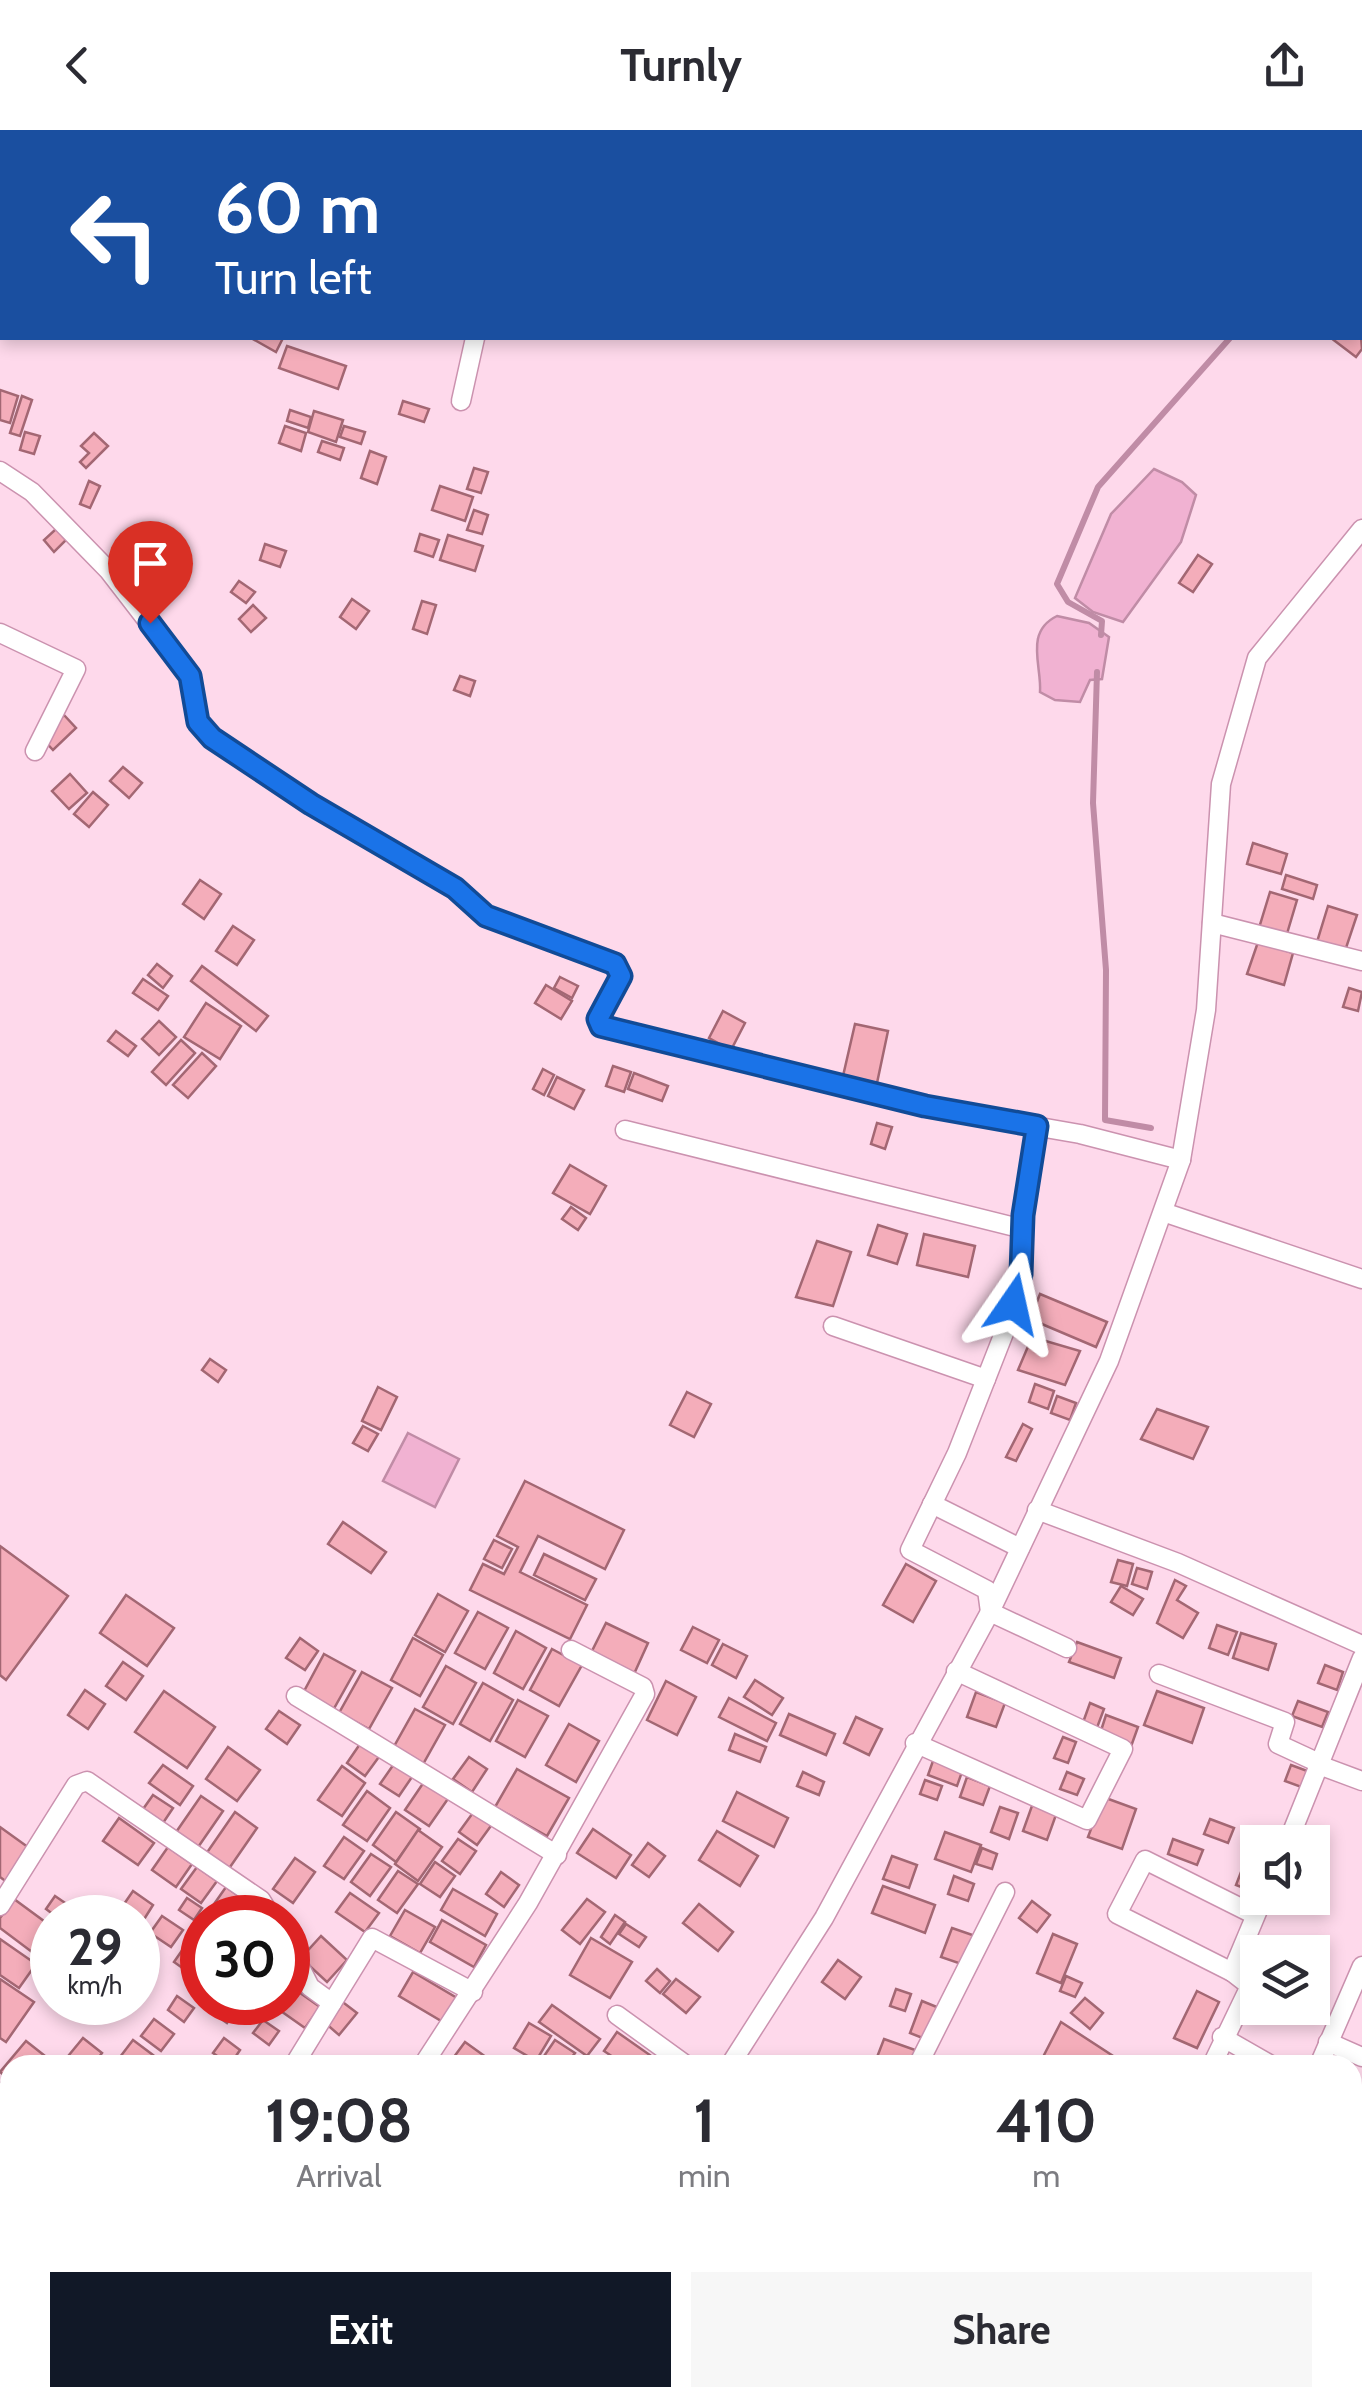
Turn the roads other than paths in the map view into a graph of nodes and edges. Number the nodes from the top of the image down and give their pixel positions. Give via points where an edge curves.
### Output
1 (475, 340) edge
2 (461, 400) dead end
3 (0, 471) edge
4 (1362, 529) edge
5 (0, 632) edge
6 (34, 750) dead end
7 (1212, 923) junction
8 (1362, 961) edge
9 (1037, 1126) junction
10 (625, 1130) dead end
11 (1181, 1160) junction
12 (1166, 1212) junction
13 (1023, 1229) junction
14 (1362, 1279) edge
15 (833, 1326) dead end
16 (986, 1379) junction
17 (932, 1504) junction
18 (1037, 1510) junction
19 (1020, 1548) junction
20 (990, 1612) junction
21 (1362, 1645) edge
22 (1067, 1648) dead end
23 (572, 1650) dead end
24 (1362, 1658) edge
25 (956, 1672) junction
26 (1159, 1674) dead end
27 (296, 1696) dead end
28 (915, 1743) junction
29 (1319, 1764) junction
30 (1362, 1780) edge
31 (1295, 1825) edge
32 (557, 1855) junction
33 (1004, 1892) dead end
34 (253, 1895) edge
35 (1240, 1898) edge
36 (0, 1906) edge
37 (1255, 1915) edge
38 (1362, 1966) edge
39 (1232, 1972) junction
40 (310, 1987) edge
41 (473, 1992) junction
42 (332, 2002) junction
43 (617, 2015) dead end
44 (1222, 2037) junction
45 (1328, 2042) junction
46 (300, 2055) edge
47 (430, 2055) edge
48 (672, 2055) edge
49 (736, 2055) edge
50 (923, 2055) edge
51 (1216, 2055) edge
52 (1254, 2055) edge
53 (1323, 2055) edge
54 (1360, 2055) edge

1 - 2 street
3 - 9 street via 32,492 109,570 190,676 198,722 212,738 455,888 486,916 615,964 621,976 598,1019 601,1026 925,1106
4 - 7 street via 1257,658 1221,784
5 - 6 street via 76,669
7 - 8 street
7 - 11 street via 1206,1010
9 - 11 street
9 - 13 street
10 - 13 street
11 - 12 street
12 - 14 street
12 - 18 street via 1109,1362
13 - 16 street via 1021,1274
15 - 16 street
16 - 17 street
17 - 19 street
17 - 20 street via 910,1550 987,1590
18 - 19 street
18 - 21 street via 1178,1562
19 - 20 street
20 - 22 street
20 - 25 street
23 - 32 street via 645,1694
24 - 29 street
25 - 28 street
25 - 28 street via 1122,1750 1088,1820
26 - 29 street via 1285,1722 1278,1744
27 - 32 street
28 - 49 street via 824,1918
29 - 30 street
29 - 31 street
32 - 41 street
33 - 50 street
34 - 36 street via 81,1781
35 - 39 street via 1145,1860 1116,1914
37 - 39 street
38 - 45 street
39 - 44 street via 1250,1986
40 - 42 street
41 - 42 street via 372,1938
41 - 47 street
42 - 46 street
43 - 48 street
44 - 51 street
44 - 52 street
45 - 53 street
45 - 54 street

